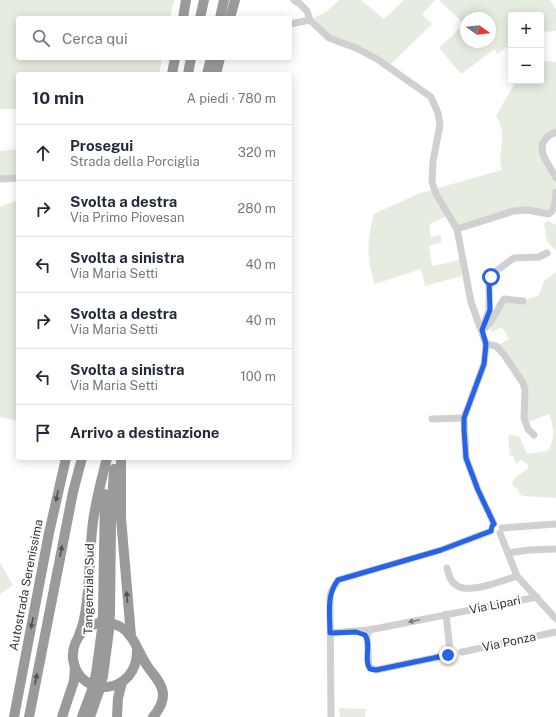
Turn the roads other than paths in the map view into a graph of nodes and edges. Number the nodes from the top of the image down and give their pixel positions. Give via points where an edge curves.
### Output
1 (186, 0) edge
2 (204, 0) edge
3 (224, 0) edge
4 (235, 0) edge
5 (294, 0) edge
6 (183, 16) edge
7 (200, 16) edge
8 (220, 16) edge
9 (231, 16) edge
10 (310, 20) junction
11 (292, 24) edge
12 (175, 60) edge
13 (191, 60) edge
14 (210, 60) edge
15 (220, 60) edge
16 (172, 72) edge
17 (188, 72) edge
18 (208, 72) edge
19 (216, 72) edge
20 (556, 132) edge
21 (16, 178) edge
22 (556, 178) edge
23 (0, 179) edge
24 (556, 192) edge
25 (457, 229) junction
26 (547, 253) dead end
27 (523, 301) dead end
28 (482, 330) junction
29 (486, 344) junction
30 (432, 418) dead end
31 (464, 418) junction
32 (534, 435) dead end
33 (66, 460) edge
34 (82, 460) edge
35 (107, 460) edge
36 (107, 460) edge
37 (116, 460) edge
38 (121, 460) edge
39 (494, 524) junction
40 (556, 524) edge
41 (501, 530) junction
42 (491, 531) junction
43 (555, 549) dead end
44 (508, 553) junction
45 (447, 568) dead end
46 (517, 576) junction
47 (537, 597) junction
48 (106, 613) junction
49 (449, 614) junction
50 (556, 619) edge
51 (369, 630) junction
52 (356, 632) junction
53 (556, 632) edge
54 (330, 633) junction
55 (79, 636) junction
56 (131, 636) junction
57 (367, 638) junction
58 (137, 648) junction
59 (462, 652) dead end
60 (75, 667) junction
61 (126, 679) junction
62 (157, 679) junction
63 (95, 690) junction
64 (14, 717) edge
65 (29, 717) edge
66 (62, 717) edge
67 (82, 717) edge
68 (90, 717) edge
69 (116, 717) edge
70 (153, 717) edge
71 (331, 717) edge

1 - 6 highway
2 - 7 highway
3 - 8 highway
4 - 9 highway
5 - 10 street via 307,11
10 - 11 street
10 - 25 street via 329,38 377,59 431,97 440,125 432,161 432,182 436,194
12 - 16 highway
13 - 17 highway
14 - 18 highway
15 - 19 highway
20 - 22 street via 548,136 542,144 542,155
21 - 23 street
24 - 25 street via 555,207 549,214 527,210 514,211
25 - 28 street via 470,302
26 - 28 street via 514,258 492,274 489,280 490,310
27 - 28 street via 504,299 491,323
28 - 29 street
29 - 31 street via 484,364
29 - 32 street via 496,346 523,383 524,418 528,429
30 - 31 street
31 - 39 street via 466,458
33 -> 64 highway, Autostrada Serenissima
65 -> 34 highway via 67,520
35 - 48 highway, Tangenziale Sud via 104,515
36 - 55 highway via 94,515 85,615
37 - 48 highway, Tangenziale Sud
56 -> 38 highway via 121,518
39 - 41 street via 499,524
39 - 42 street
40 - 41 street
41 - 42 street via 495,535
41 - 44 street
42 - 54 street via 441,550 338,580 330,598
43 - 44 street
44 - 46 street
45 - 46 street via 451,580 457,587 471,589
46 - 47 street
47 - 49 street, Via Lipari
47 - 50 street
48 - 63 highway, Tangenziale Sud, bridge via 106,630
49 -> 51 street, Via Lipari
49 - 57 street via 450,650 448,655 443,657 373,670 367,665
51 - 52 street, Via Lipari
51 - 57 street
52 - 54 street, Via Lipari
52 - 57 street
53 - 59 street, Via Ponza
54 - 71 street
55 - 56 highway via 93,625 110,623
55 - 60 highway via 73,651
56 - 58 highway
58 - 61 highway via 136,663
58 - 62 highway
60 - 61 highway via 91,685 107,688
60 - 66 highway via 74,681
61 - 62 highway via 143,672
61 - 69 highway via 118,698
62 - 70 highway via 163,699
63 - 67 highway, Tangenziale Sud
63 - 68 highway, Tangenziale Sud

